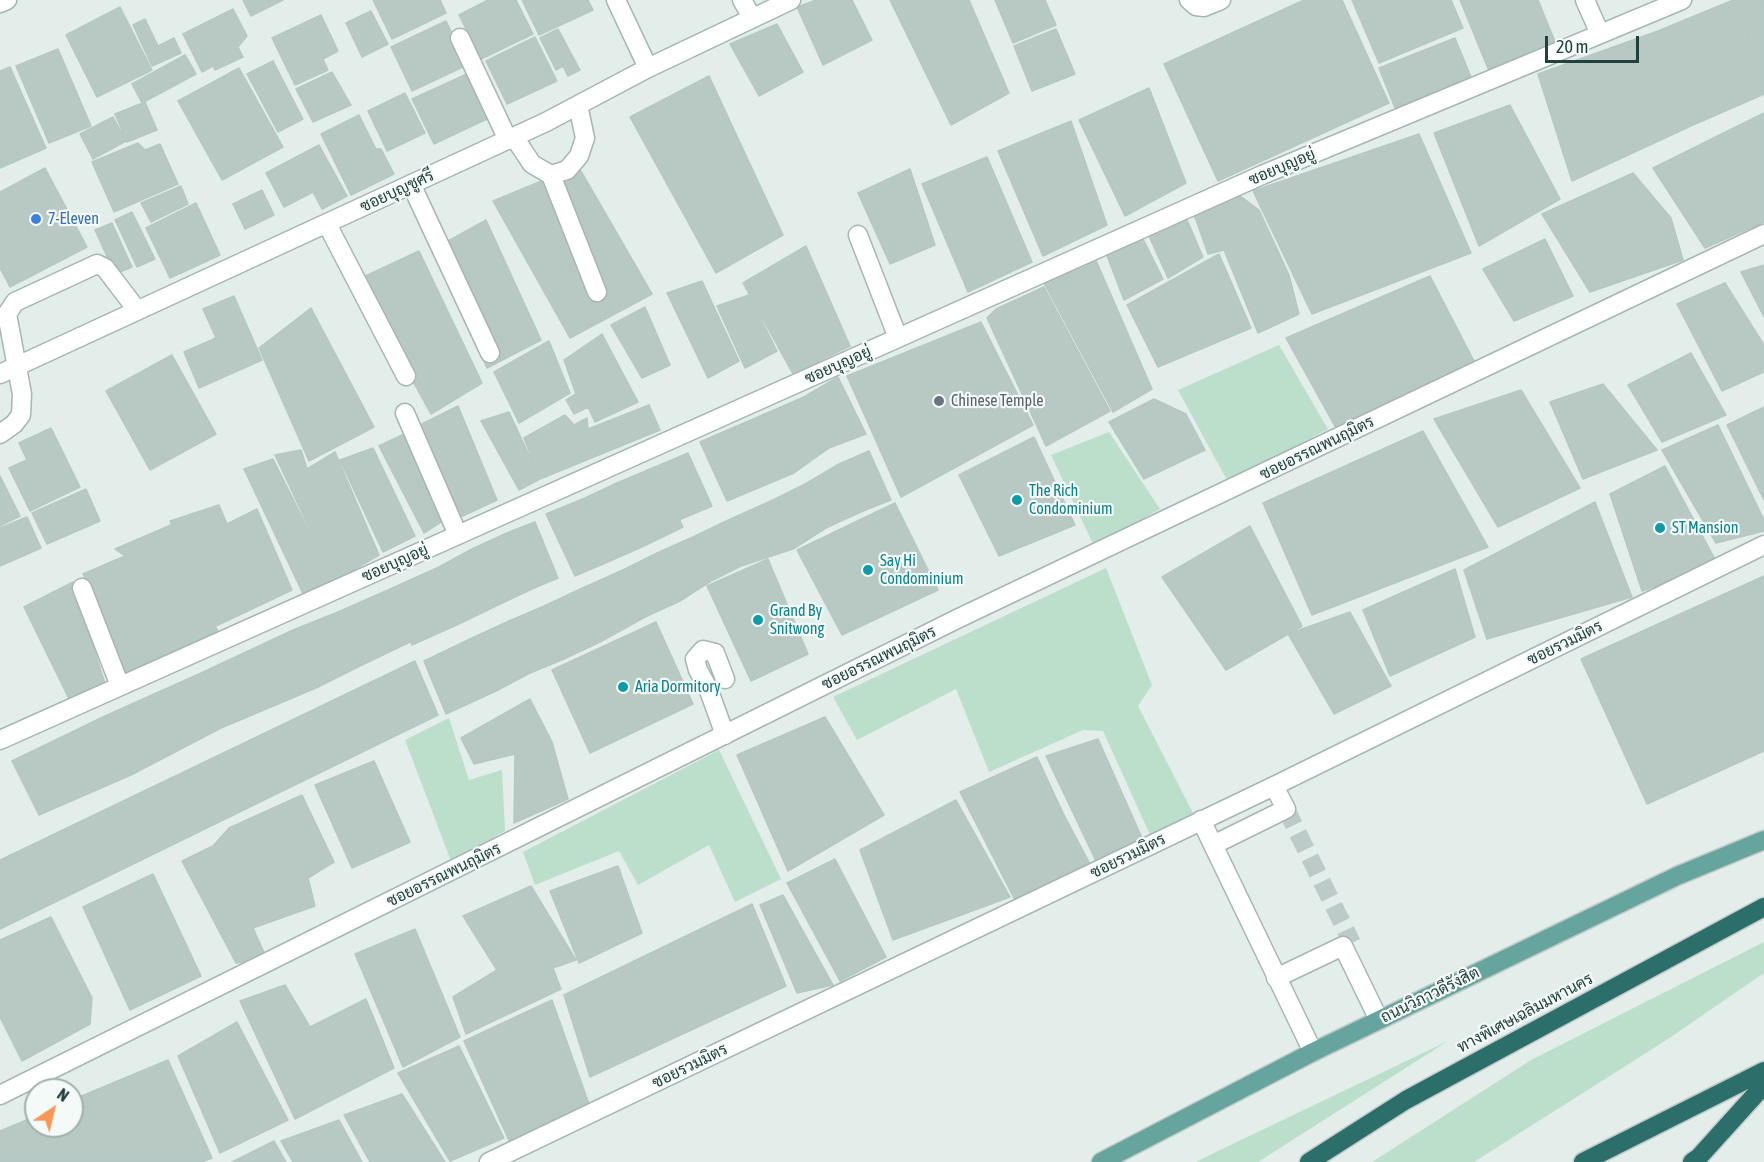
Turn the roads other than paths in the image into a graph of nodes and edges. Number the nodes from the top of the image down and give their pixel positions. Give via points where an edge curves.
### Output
1 (7, 0) edge
2 (616, 0) edge
3 (742, 0) edge
4 (791, 0) edge
5 (1189, 0) edge
6 (1221, 0) edge
7 (1585, 0) edge
8 (1682, 0) edge
9 (0, 3) edge
10 (752, 18) junction
11 (1600, 34) junction
12 (460, 38) dead end
13 (648, 68) junction
14 (578, 105) junction
15 (511, 138) junction
16 (551, 175) junction
17 (411, 184) junction
18 (327, 224) junction
19 (1764, 234) edge
20 (858, 235) dead end
21 (597, 292) dead end
22 (136, 310) junction
23 (898, 338) junction
24 (490, 353) dead end
25 (8, 370) edge
26 (406, 375) dead end
27 (405, 413) dead end
28 (0, 434) edge
29 (458, 535) junction
30 (1764, 544) edge
31 (82, 588) dead end
32 (725, 679) dead end
33 (120, 686) junction
34 (725, 735) junction
35 (0, 740) edge
36 (1274, 786) junction
37 (1201, 820) junction
38 (1764, 840) edge
39 (1213, 845) junction
40 (1764, 907) edge
41 (1276, 978) junction
42 (1379, 1020) junction
43 (1313, 1052) junction
44 (1764, 1071) edge
45 (1764, 1085) edge
46 (0, 1095) edge
47 (489, 1162) edge
48 (1101, 1162) edge
49 (1309, 1162) edge
50 (1583, 1162) edge
51 (1692, 1162) edge

1 - 9 street
2 - 13 street
3 - 10 street
4 - 10 street, ซอยบุญชูศรี
5 - 6 street via 1204,7
7 - 11 street
8 - 11 street, ซอยบุญอยู่
10 - 13 street, ซอยบุญชูศรี
11 - 23 street, ซอยบุญอยู่ via 1262,176
12 - 15 street
13 - 14 street, ซอยบุญชูศรี
14 - 15 street, ซอยบุญชูศรี
14 - 16 street via 585,138 579,156 567,170
15 - 16 street via 532,164
15 - 17 street, ซอยบุญชูศรี
16 - 21 street
17 - 18 street, ซอยบุญชูศรี
17 - 24 street
18 - 22 street, ซอยบุญชูศรี
18 - 26 street
19 - 34 street, ซอยอรรณพนฤมิตร via 957,619
20 - 23 street
22 - 25 street, ซอยบุญชูศรี
22 - 25 street via 105,268 97,264 15,302 7,314
23 - 29 street, ซอยบุญอยู่
25 - 28 street via 22,394 21,415
27 - 29 street
29 - 33 street, ซอยบุญอยู่
30 - 36 street, ซอยรวมมิตร
31 - 33 street
32 - 34 street via 715,653 703,650 695,659
33 - 35 street, ซอยบุญอยู่
34 - 46 street, ซอยอรรณพนฤมิตร
36 - 37 street, ซอยรวมมิตร
36 - 39 street via 1286,809
37 - 39 street
37 - 47 street, ซอยรวมมิตร
38 - 42 main road, ถนนวิภาวดีรังสิต via 1677,876
39 - 41 street
40 - 49 highway, ทางพิเศษเฉลิมมหานคร via 1406,1100
41 - 42 street via 1348,944
41 - 43 street
42 - 43 main road, ถนนวิภาวดีรังสิต
43 - 48 main road, ถนนวิภาวดีรังสิต
44 - 50 highway
45 - 51 highway

